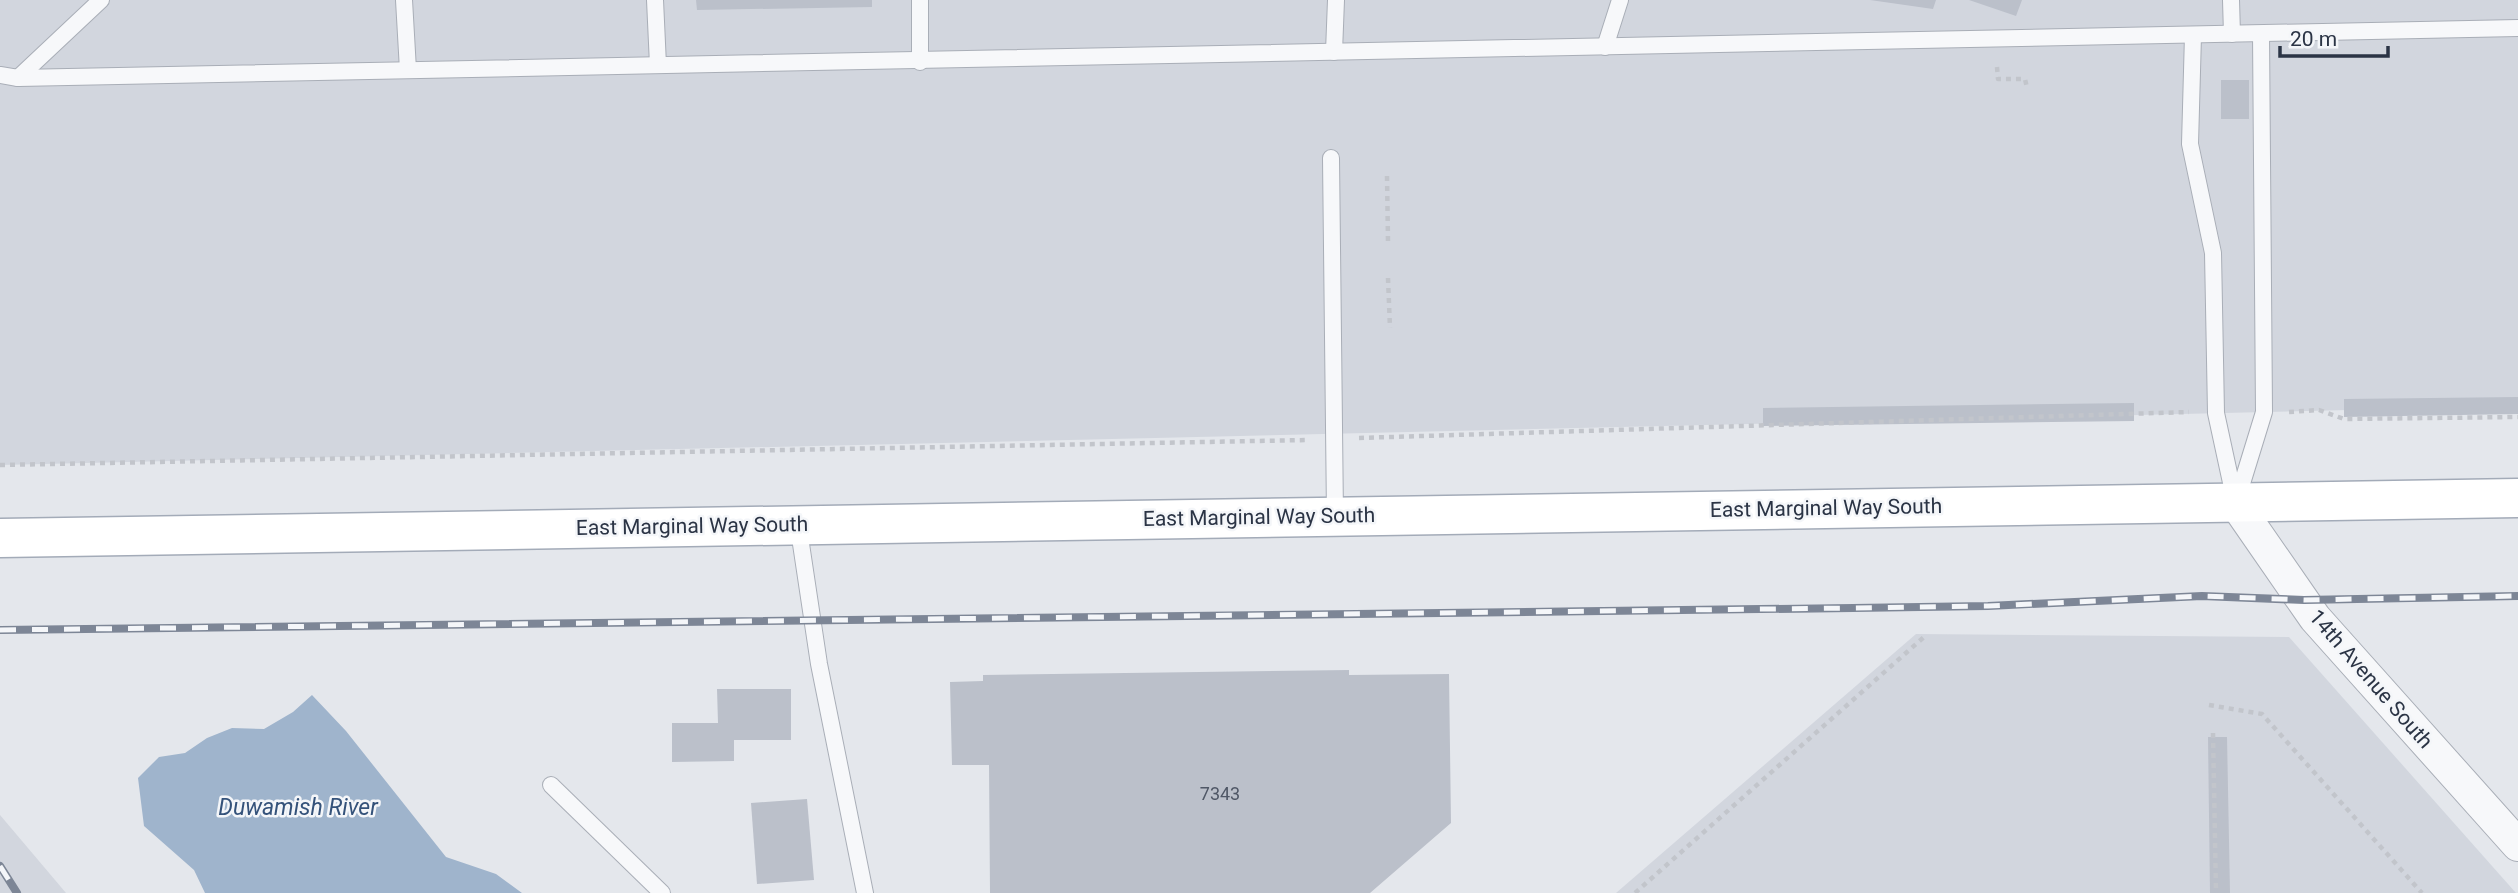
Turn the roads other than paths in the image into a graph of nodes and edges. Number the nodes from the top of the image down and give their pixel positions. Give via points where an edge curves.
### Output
1 (101, 0) edge
2 (404, 0) edge
3 (655, 0) edge
4 (920, 0) edge
5 (1336, 0) edge
6 (1620, 0) edge
7 (2231, 0) edge
8 (2518, 28) edge
9 (2232, 34) junction
10 (2261, 34) junction
11 (2193, 35) junction
12 (1605, 47) junction
13 (1334, 52) junction
14 (920, 62) junction
15 (658, 65) junction
16 (408, 70) junction
17 (0, 75) edge
18 (18, 78) junction
19 (1331, 158) dead end
20 (2518, 498) edge
21 (2236, 504) junction
22 (1335, 516) junction
23 (798, 524) junction
24 (0, 538) edge
25 (551, 785) dead end
26 (2518, 845) edge
27 (662, 893) edge
28 (865, 893) edge

1 - 18 lane
2 - 16 lane
3 - 15 lane
4 - 14 lane
5 - 13 lane
6 - 12 lane
7 - 9 lane
8 - 10 lane
9 - 10 lane
9 - 11 lane
10 - 21 lane via 2264,412
11 - 12 lane
11 - 21 lane via 2190,144 2213,253 2216,413
12 - 13 lane
13 - 14 lane
14 - 15 lane
15 - 16 lane
16 - 18 lane
17 - 18 lane
19 - 22 lane
20 - 21 main road, East Marginal Way South
21 - 22 main road, East Marginal Way South
21 - 26 street, 14th Avenue South via 2315,618
22 - 23 main road, East Marginal Way South
23 - 24 main road, East Marginal Way South
23 - 28 lane via 819,664
25 - 27 lane

